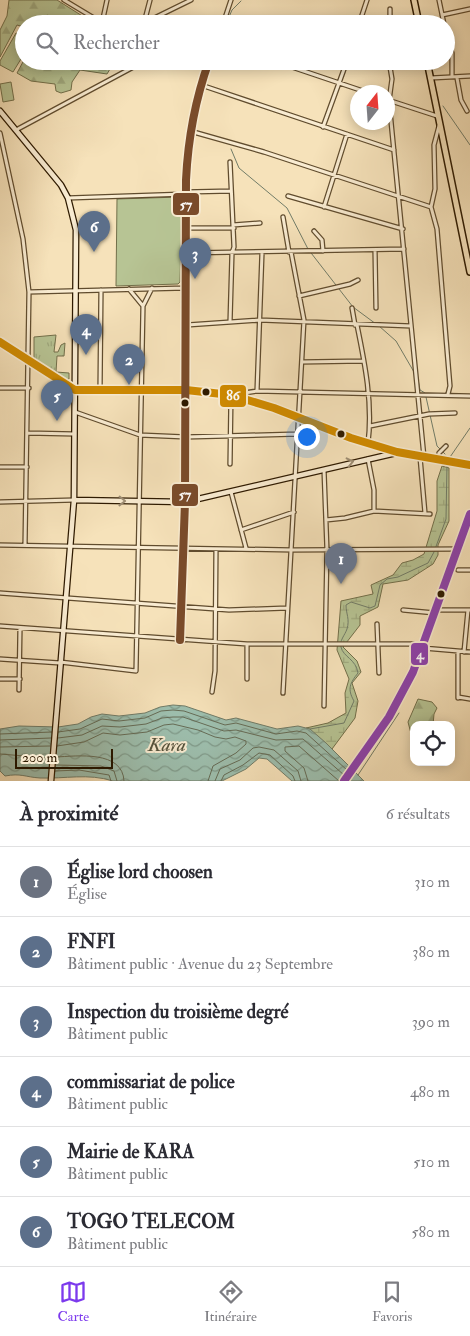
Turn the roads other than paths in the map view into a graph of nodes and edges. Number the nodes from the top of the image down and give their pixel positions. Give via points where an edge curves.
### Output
1 (64, 0) edge
2 (107, 0) edge
3 (150, 0) edge
4 (191, 0) edge
5 (231, 0) edge
6 (367, 0) edge
7 (414, 0) edge
8 (439, 0) edge
9 (390, 9) dead end
10 (470, 9) edge
11 (89, 15) edge
12 (104, 15) edge
13 (146, 15) edge
14 (161, 15) edge
15 (226, 15) edge
16 (362, 15) edge
17 (390, 15) edge
18 (417, 15) edge
19 (442, 15) joint
20 (128, 70) edge
21 (206, 70) edge
22 (301, 70) edge
23 (344, 70) edge
24 (390, 70) edge
25 (429, 70) edge
26 (454, 70) edge
27 (470, 76) edge
28 (430, 78) junction
29 (455, 78) junction
30 (339, 83) junction
31 (201, 85) junction
32 (391, 85) edge
33 (350, 87) edge
34 (395, 102) edge
35 (0, 111) edge
36 (467, 111) dead end
37 (437, 116) junction
38 (439, 126) junction
39 (323, 127) junction
40 (16, 130) junction
41 (392, 130) edge
42 (190, 131) junction
43 (0, 133) edge
44 (347, 134) junction
45 (394, 150) junction
46 (230, 162) dead end
47 (334, 176) junction
48 (231, 191) junction
49 (186, 193) junction
50 (288, 196) dead end
51 (398, 197) junction
52 (68, 198) junction
53 (324, 206) junction
54 (431, 207) junction
55 (283, 217) dead end
56 (260, 223) dead end
57 (234, 226) junction
58 (186, 228) junction
59 (403, 229) junction
60 (314, 231) dead end
61 (404, 249) junction
62 (375, 250) junction
63 (323, 251) junction
64 (186, 252) junction
65 (290, 252) junction
66 (262, 253) junction
67 (232, 254) junction
68 (470, 272) edge
69 (358, 280) dead end
70 (152, 288) junction
71 (185, 288) junction
72 (129, 289) junction
73 (75, 290) junction
74 (101, 290) junction
75 (29, 292) junction
76 (299, 296) junction
77 (143, 306) junction
78 (352, 308) dead end
79 (376, 308) dead end
80 (260, 320) junction
81 (304, 320) junction
82 (230, 322) junction
83 (187, 325) junction
84 (356, 325) junction
85 (411, 326) junction
86 (0, 342) edge
87 (363, 361) junction
88 (30, 362) junction
89 (302, 362) junction
90 (0, 388) edge
91 (29, 388) junction
92 (100, 389) junction
93 (75, 390) junction
94 (141, 390) junction
95 (186, 390) junction
96 (257, 391) junction
97 (299, 392) junction
98 (369, 393) junction
99 (417, 394) junction
100 (448, 394) junction
101 (231, 396) junction
102 (470, 396) edge
103 (74, 412) junction
104 (455, 413) dead end
105 (299, 417) junction
106 (421, 417) junction
107 (370, 426) junction
108 (28, 433) junction
109 (74, 434) junction
110 (140, 434) junction
111 (298, 434) junction
112 (230, 435) junction
113 (186, 436) junction
114 (368, 443) junction
115 (446, 446) dead end
116 (397, 452) junction
117 (422, 457) junction
118 (368, 458) junction
119 (438, 459) junction
120 (230, 464) dead end
121 (468, 464) edge
122 (0, 467) edge
123 (28, 467) junction
124 (324, 469) junction
125 (295, 476) junction
126 (231, 492) junction
127 (74, 500) junction
128 (139, 501) junction
129 (0, 502) edge
130 (27, 502) junction
131 (185, 502) junction
132 (374, 511) junction
133 (294, 512) junction
134 (425, 513) junction
135 (430, 514) dead end
136 (470, 514) edge
137 (326, 520) junction
138 (241, 530) junction
139 (0, 545) edge
140 (25, 546) junction
141 (69, 547) junction
142 (139, 548) junction
143 (246, 548) junction
144 (185, 549) junction
145 (216, 549) junction
146 (458, 549) junction
147 (292, 550) junction
148 (326, 550) junction
149 (458, 570) dead end
150 (470, 570) edge
151 (0, 593) edge
152 (66, 598) junction
153 (137, 603) junction
154 (181, 606) junction
155 (214, 608) junction
156 (287, 608) junction
157 (403, 610) dead end
158 (469, 610) edge
159 (435, 612) junction
160 (377, 624) dead end
161 (0, 626) edge
162 (20, 628) junction
163 (63, 631) junction
164 (136, 636) junction
165 (180, 640) junction
166 (215, 642) junction
167 (286, 643) junction
168 (247, 644) junction
169 (325, 644) junction
170 (377, 644) junction
171 (424, 646) junction
172 (458, 652) junction
173 (464, 652) junction
174 (470, 652) edge
175 (0, 659) edge
176 (20, 660) junction
177 (60, 663) junction
178 (379, 673) dead end
179 (0, 679) edge
180 (20, 679) junction
181 (247, 679) dead end
182 (19, 690) dead end
183 (212, 692) dead end
184 (283, 693) dead end
185 (470, 699) edge
186 (324, 706) dead end
187 (51, 781) edge
188 (344, 781) edge

1 - 11 street
2 - 12 street
3 - 13 street
4 - 14 street
5 - 15 street
6 - 16 street
7 - 18 highway
8 - 19 street
9 - 17 street
10 - 19 street
20 - 40 street
21 - 31 street
22 - 30 street
23 - 30 street
24 - 32 street
25 - 28 highway
26 - 29 street
27 - 29 street
28 - 29 street
28 - 37 highway
29 - 36 street
30 - 33 street
30 - 39 street
31 - 39 street
31 - 42 street
34 - 37 street
35 - 40 main road
37 - 38 highway
38 - 54 street via 434,145 435,190
38 - 68 highway
39 - 44 street
40 - 52 main road
41 - 45 street
42 - 47 street
42 - 49 street
43 - 75 street via 23,238
44 - 45 street
44 - 47 street
45 - 51 street
46 - 48 street
47 - 51 street
47 - 53 street
48 - 49 street
48 - 57 street
49 - 52 street
49 - 58 street
50 - 53 street
51 - 54 street
51 - 59 street
52 - 73 main road via 76,230
53 - 59 street
54 - 100 street via 437,228 450,386
55 - 65 street
56 - 57 street
57 - 58 street
57 - 67 street
58 - 64 street
59 - 61 street
60 - 63 street via 322,240
61 - 62 street
61 - 85 street
62 - 63 street
62 - 79 street
63 - 65 street
64 - 67 street
64 - 71 street
65 - 66 street
65 - 76 street
66 - 67 street
66 - 80 street
67 - 82 street
69 - 76 street
70 - 71 street
70 - 72 street
70 - 77 street
71 - 83 street
72 - 74 street
72 - 77 street
73 - 74 street
73 - 75 street
73 - 93 main road
74 - 92 street
75 - 88 street
76 - 81 street
77 - 94 street
78 - 84 street
80 - 81 street
80 - 82 street
80 - 96 street
81 - 84 street
81 - 89 street
82 - 83 street
83 - 95 street
84 - 85 street
84 - 87 street
85 - 99 street
86 - 88 street
87 - 89 street
87 - 98 street
88 - 91 street
88 - 93 street
89 - 97 street
90 - 91 street
91 - 108 street
92 - 93 main road
92 - 94 main road
93 - 103 main road
94 - 95 main road
94 - 110 street
95 - 101 main road
95 - 113 street
96 - 97 street
96 - 101 street
97 - 98 street
97 - 105 street
98 - 99 street
98 - 107 street
99 - 100 street
99 - 106 street
100 - 102 street
101 - 105 main road
101 - 112 street
103 - 109 main road
103 - 110 street
104 - 106 street
105 - 111 street
105 - 114 main road
106 - 107 street
106 - 117 street
107 - 114 street
108 - 109 street
108 - 123 street
109 - 127 main road
110 - 113 street
110 - 128 street
111 - 112 street
111 - 125 street
112 - 113 street
112 - 120 street
113 - 131 street
114 - 116 main road
115 - 119 street
116 - 117 main road
116 - 118 main road
117 - 119 main road
117 - 134 street
124 -> 118 main road
118 - 132 street
119 - 121 main road
122 - 123 street
123 - 130 street
124 - 125 main road
124 - 137 street
125 - 126 main road
125 - 133 street
126 - 131 main road
126 - 138 street
127 -> 128 main road
127 - 130 street
127 - 141 main road
128 - 131 main road
128 - 142 street
129 - 130 street
130 - 140 street
131 - 144 street
132 - 134 street
132 - 137 street
133 - 138 street
133 - 147 street
134 - 135 street
136 - 146 highway
137 - 148 street
138 - 143 street
139 - 140 street
140 - 141 street
141 - 142 street
141 - 152 main road
142 - 144 street
142 - 153 street
143 - 145 street
143 - 147 street
144 - 145 street
144 - 154 street
145 - 155 street
146 - 148 street
146 - 159 highway
147 - 148 street
147 - 156 street
148 - 169 street
149 - 150 street
151 - 152 street
152 - 153 street
152 - 163 main road
153 - 154 street
153 - 164 street
154 - 155 street
154 - 165 street
155 - 156 street
155 - 166 street
156 - 167 street
157 - 159 street
158 - 159 street
158 - 173 street
159 - 171 highway
160 - 170 street
161 - 162 street
162 - 163 street
162 - 176 street
163 - 164 street
163 - 177 main road
164 - 165 street
164 - 177 street via 136,671
165 - 166 street
166 - 168 street
166 - 183 street
167 - 168 street
167 - 169 street
167 - 184 street
168 - 181 street
169 - 170 street
169 - 186 street
170 - 171 street
170 - 178 street
171 - 172 street
171 - 188 highway via 394,708
172 - 173 street
172 - 185 street via 458,697
173 - 174 street
175 - 176 street
176 - 177 street
176 - 180 street
177 - 187 main road
179 - 180 street
180 - 182 street

